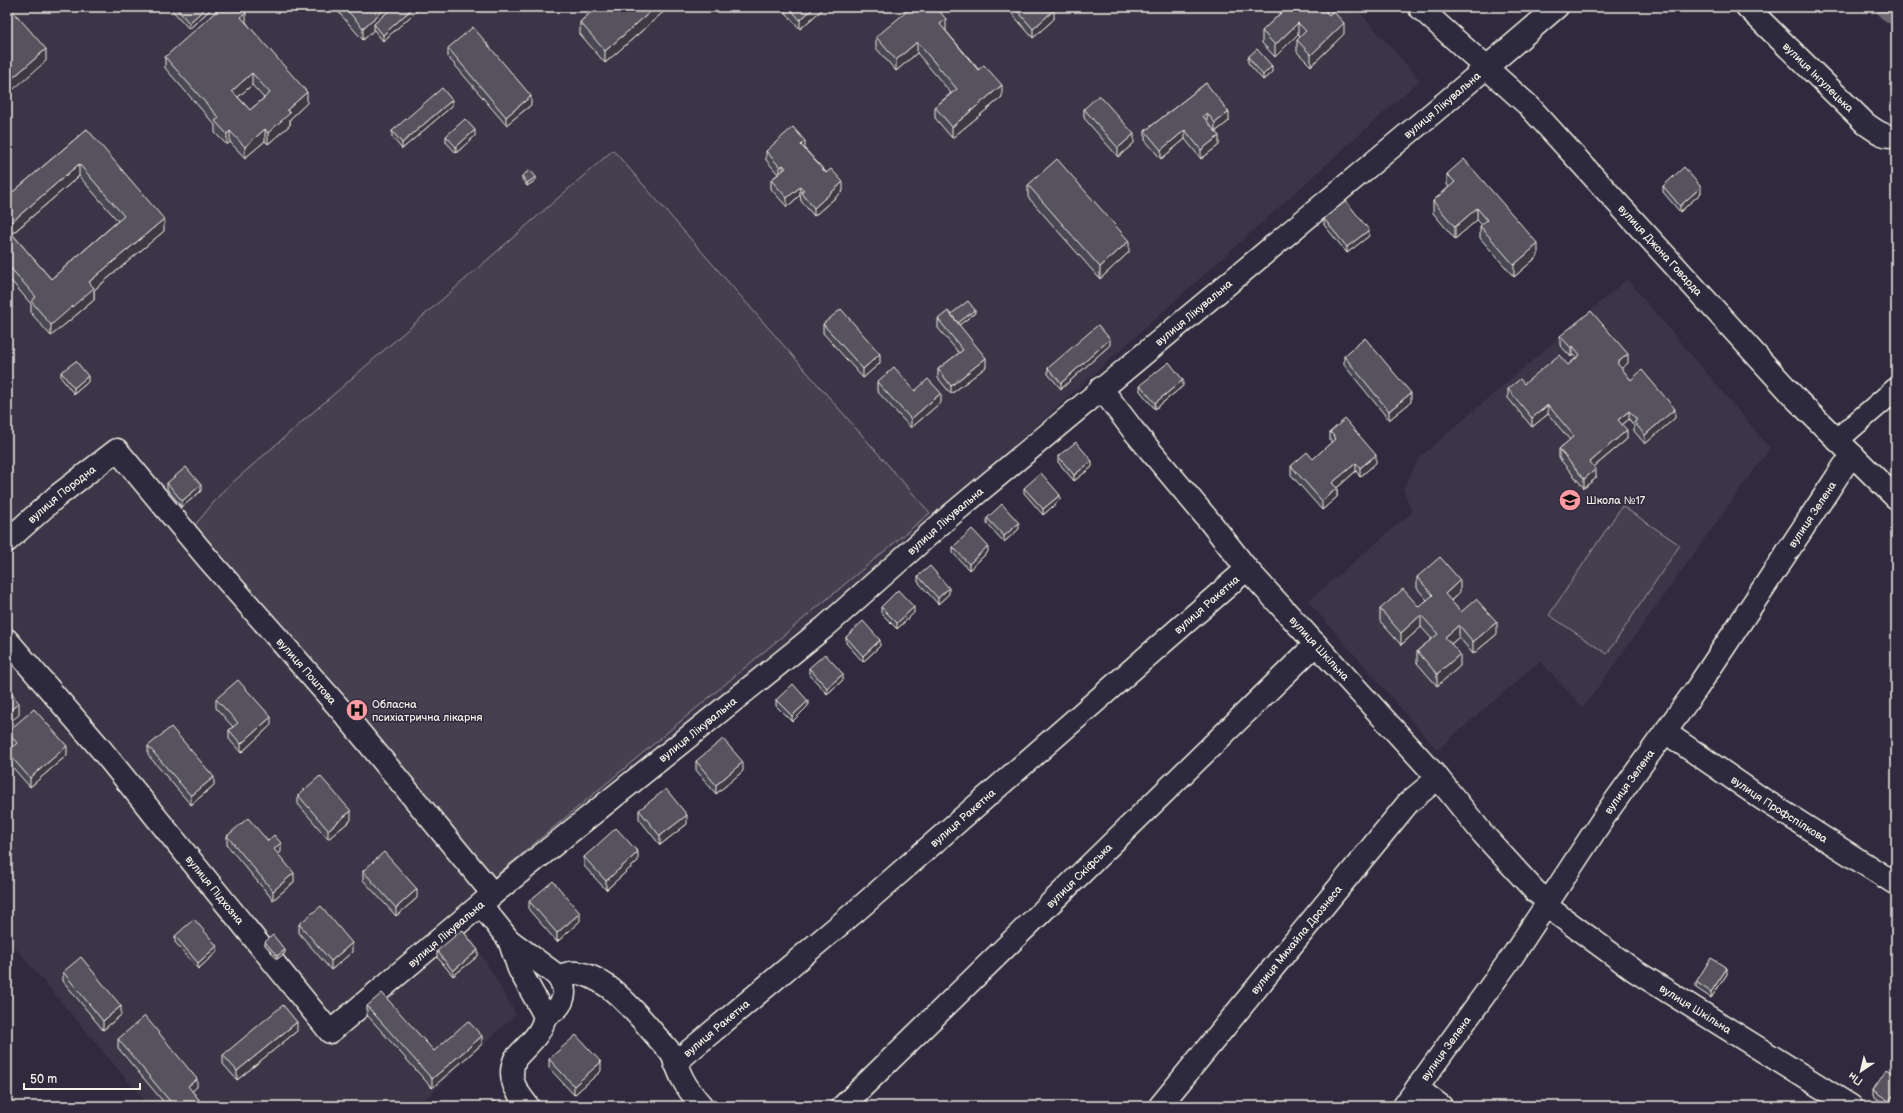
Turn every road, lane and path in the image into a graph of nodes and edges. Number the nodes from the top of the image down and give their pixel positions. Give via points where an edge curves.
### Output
1 (1419, 7) edge
2 (1557, 7) edge
3 (1747, 7) edge
4 (1486, 68) junction
5 (1896, 135) edge
6 (1101, 388) junction
7 (1896, 389) edge
8 (1837, 440) junction
9 (117, 450) joint
10 (1854, 456) junction
11 (1896, 498) edge
12 (7, 541) edge
13 (1247, 569) junction
14 (7, 640) edge
15 (1316, 644) junction
16 (1665, 732) junction
17 (1438, 778) junction
18 (1896, 884) edge
19 (487, 899) junction
20 (1546, 903) junction
21 (509, 940) junction
22 (559, 977) junction
23 (544, 1016) junction
24 (330, 1032) joint
25 (675, 1063) junction
26 (1417, 1088) junction
27 (528, 1106) edge
28 (702, 1106) edge
29 (843, 1106) edge
30 (1160, 1106) edge
31 (1404, 1106) edge
32 (1441, 1106) edge
33 (1852, 1106) edge

1 - 4 street, вулиця Джона Говарда
2 - 4 street, вулиця Лікувальна
3 - 5 street, вулиця Інгулецька via 1866,124 1881,134 1892,137
4 - 6 street, вулиця Лікувальна
4 - 8 street, вулиця Джона Говарда via 1529,106 1798,401
6 - 13 street, вулиця Шкільна
6 - 19 street, вулиця Лікувальна via 951,514 824,627
7 - 8 street
8 - 10 street, вулиця Джона Говарда
9 - 12 street, вулиця Породна via 56,497
9 - 19 street, вулиця Поштова via 209,560 341,710
10 - 11 street, вулиця Джона Говарда
10 - 16 street, вулиця Зелена via 1832,483 1755,602
13 - 15 street, вулиця Шкільна
13 - 25 street, вулиця Ракетна via 856,911
14 - 24 street, вулиця Підхозна via 100,748
15 - 17 street, вулиця Шкільна
15 - 29 street, вулиця Скіфська
16 - 18 street, вулиця Профспілкова via 1761,798
16 - 20 street, вулиця Зелена
17 - 20 street, вулиця Шкільна via 1483,834
17 - 30 street, вулиця Михайла Дрознеса via 1408,803
19 - 21 street, вулиця Поштова
19 - 24 street, вулиця Лікувальна
20 - 26 street, вулиця Зелена via 1514,954
20 - 33 street, вулиця Шкільна via 1636,971
21 - 22 street
21 - 23 street via 519,969
22 - 23 street via 564,987 562,1002 553,1012
22 - 25 street via 568,973 581,974 604,984 628,1004 671,1054
23 - 27 street via 542,1026 512,1066 515,1090
25 - 28 street via 683,1080
26 - 31 street, вулиця Зелена
26 - 32 street

